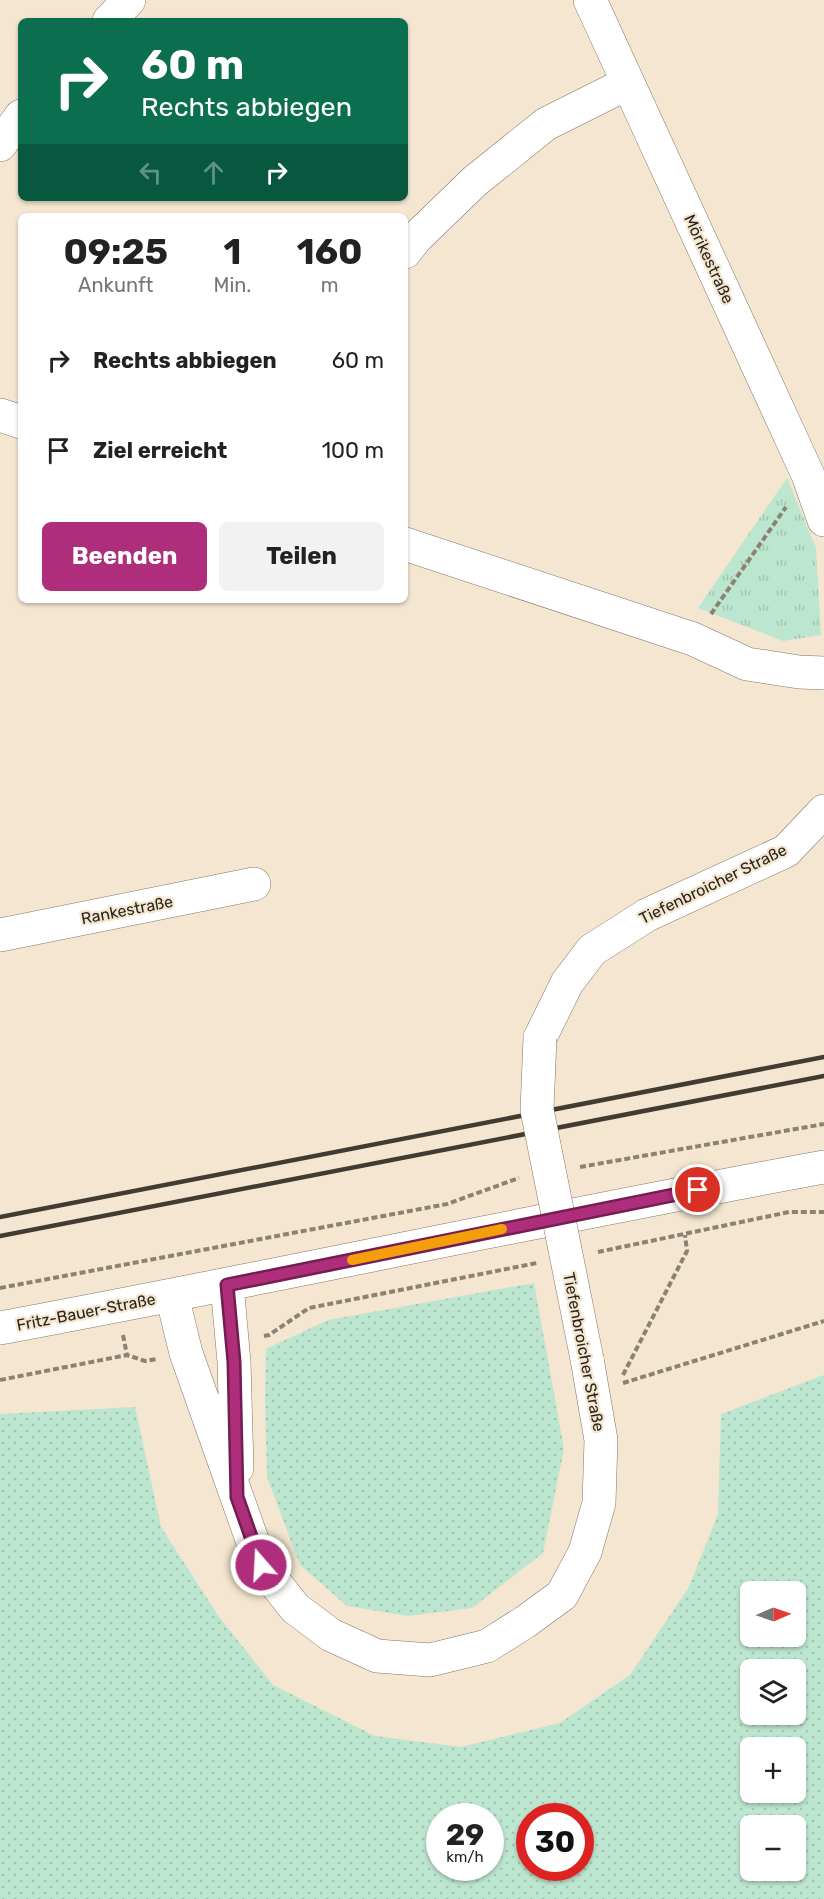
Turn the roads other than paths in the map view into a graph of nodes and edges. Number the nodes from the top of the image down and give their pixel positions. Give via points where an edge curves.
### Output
1 (129, 0) edge
2 (590, 0) edge
3 (112, 18) edge
4 (628, 83) junction
5 (18, 120) edge
6 (0, 145) edge
7 (408, 249) edge
8 (0, 415) edge
9 (18, 421) edge
10 (824, 520) edge
11 (408, 545) edge
12 (824, 674) edge
13 (824, 811) edge
14 (254, 884) dead end
15 (0, 935) edge
16 (824, 1167) edge
17 (227, 1285) junction
18 (172, 1296) junction
19 (0, 1328) edge
20 (237, 1497) junction

1 - 3 street
2 - 4 street, Mörikestraße
4 - 7 street via 546,124 475,180
4 - 10 street, Mörikestraße via 808,475
5 - 6 street
8 - 9 street
11 - 12 street via 693,639 747,664
13 - 20 street, Tiefenbroicher Straße, bridge via 786,851 647,915 592,950 567,983 540,1038 537,1110 601,1440 599,1503 585,1552 562,1595 487,1646 430,1659 377,1656 331,1635 296,1608 261,1565
14 - 15 street, Rankestraße
16 - 17 street
17 - 18 street
17 - 20 street, Tiefenbroicher Straße
18 - 19 street, Fritz-Bauer-Straße
18 - 20 street, Tiefenbroicher Straße via 186,1353

